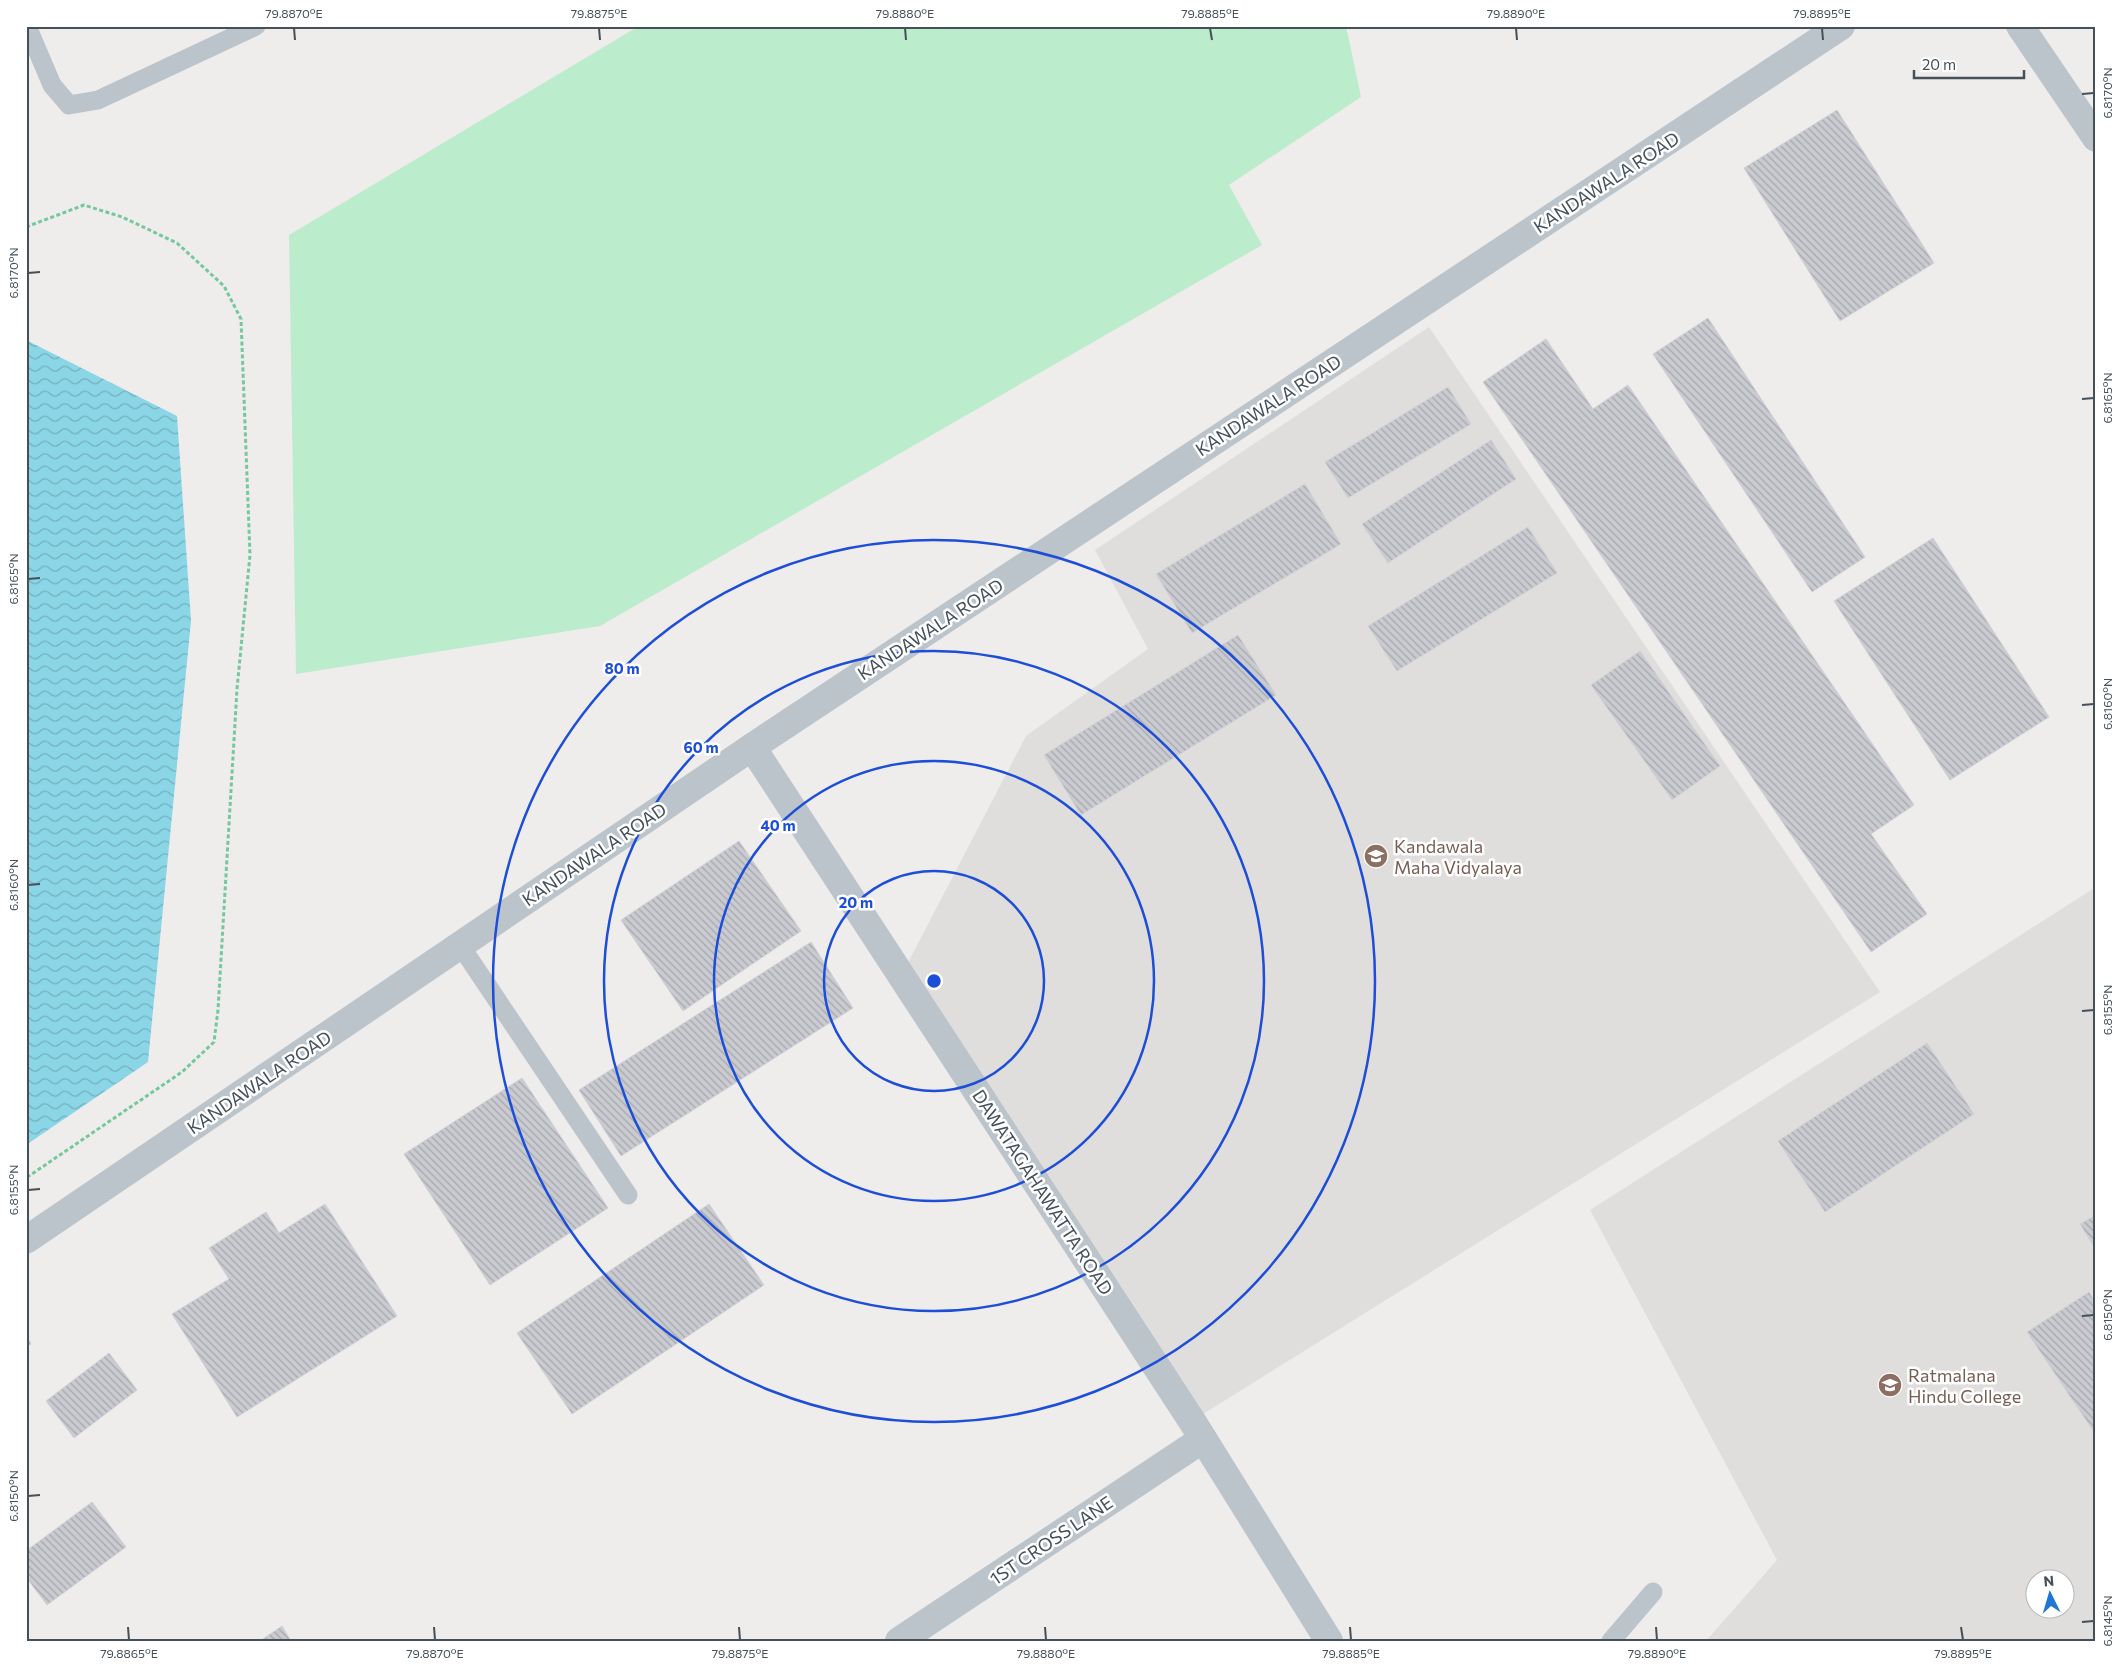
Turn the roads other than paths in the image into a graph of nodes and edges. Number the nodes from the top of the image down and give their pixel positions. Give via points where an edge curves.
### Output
1 (27, 26) edge
2 (256, 26) edge
3 (1841, 26) edge
4 (2020, 26) edge
5 (2096, 138) edge
6 (752, 747) junction
7 (460, 945) junction
8 (628, 1195) dead end
9 (26, 1240) edge
10 (1203, 1439) junction
11 (1653, 1592) dead end
12 (913, 1637) edge
13 (1329, 1641) edge
14 (1611, 1641) edge

1 - 2 lane via 52,86 69,105 98,100
3 - 6 street, KANDAWALA ROAD
4 - 5 street
6 - 7 street, KANDAWALA ROAD
6 - 10 street, DAWATAGAHAWATTA ROAD
7 - 8 lane
7 - 9 street, KANDAWALA ROAD
10 - 12 street, 1ST CROSS LANE
10 - 13 street, DAWATAGAHAWATTA ROAD
11 - 14 lane

